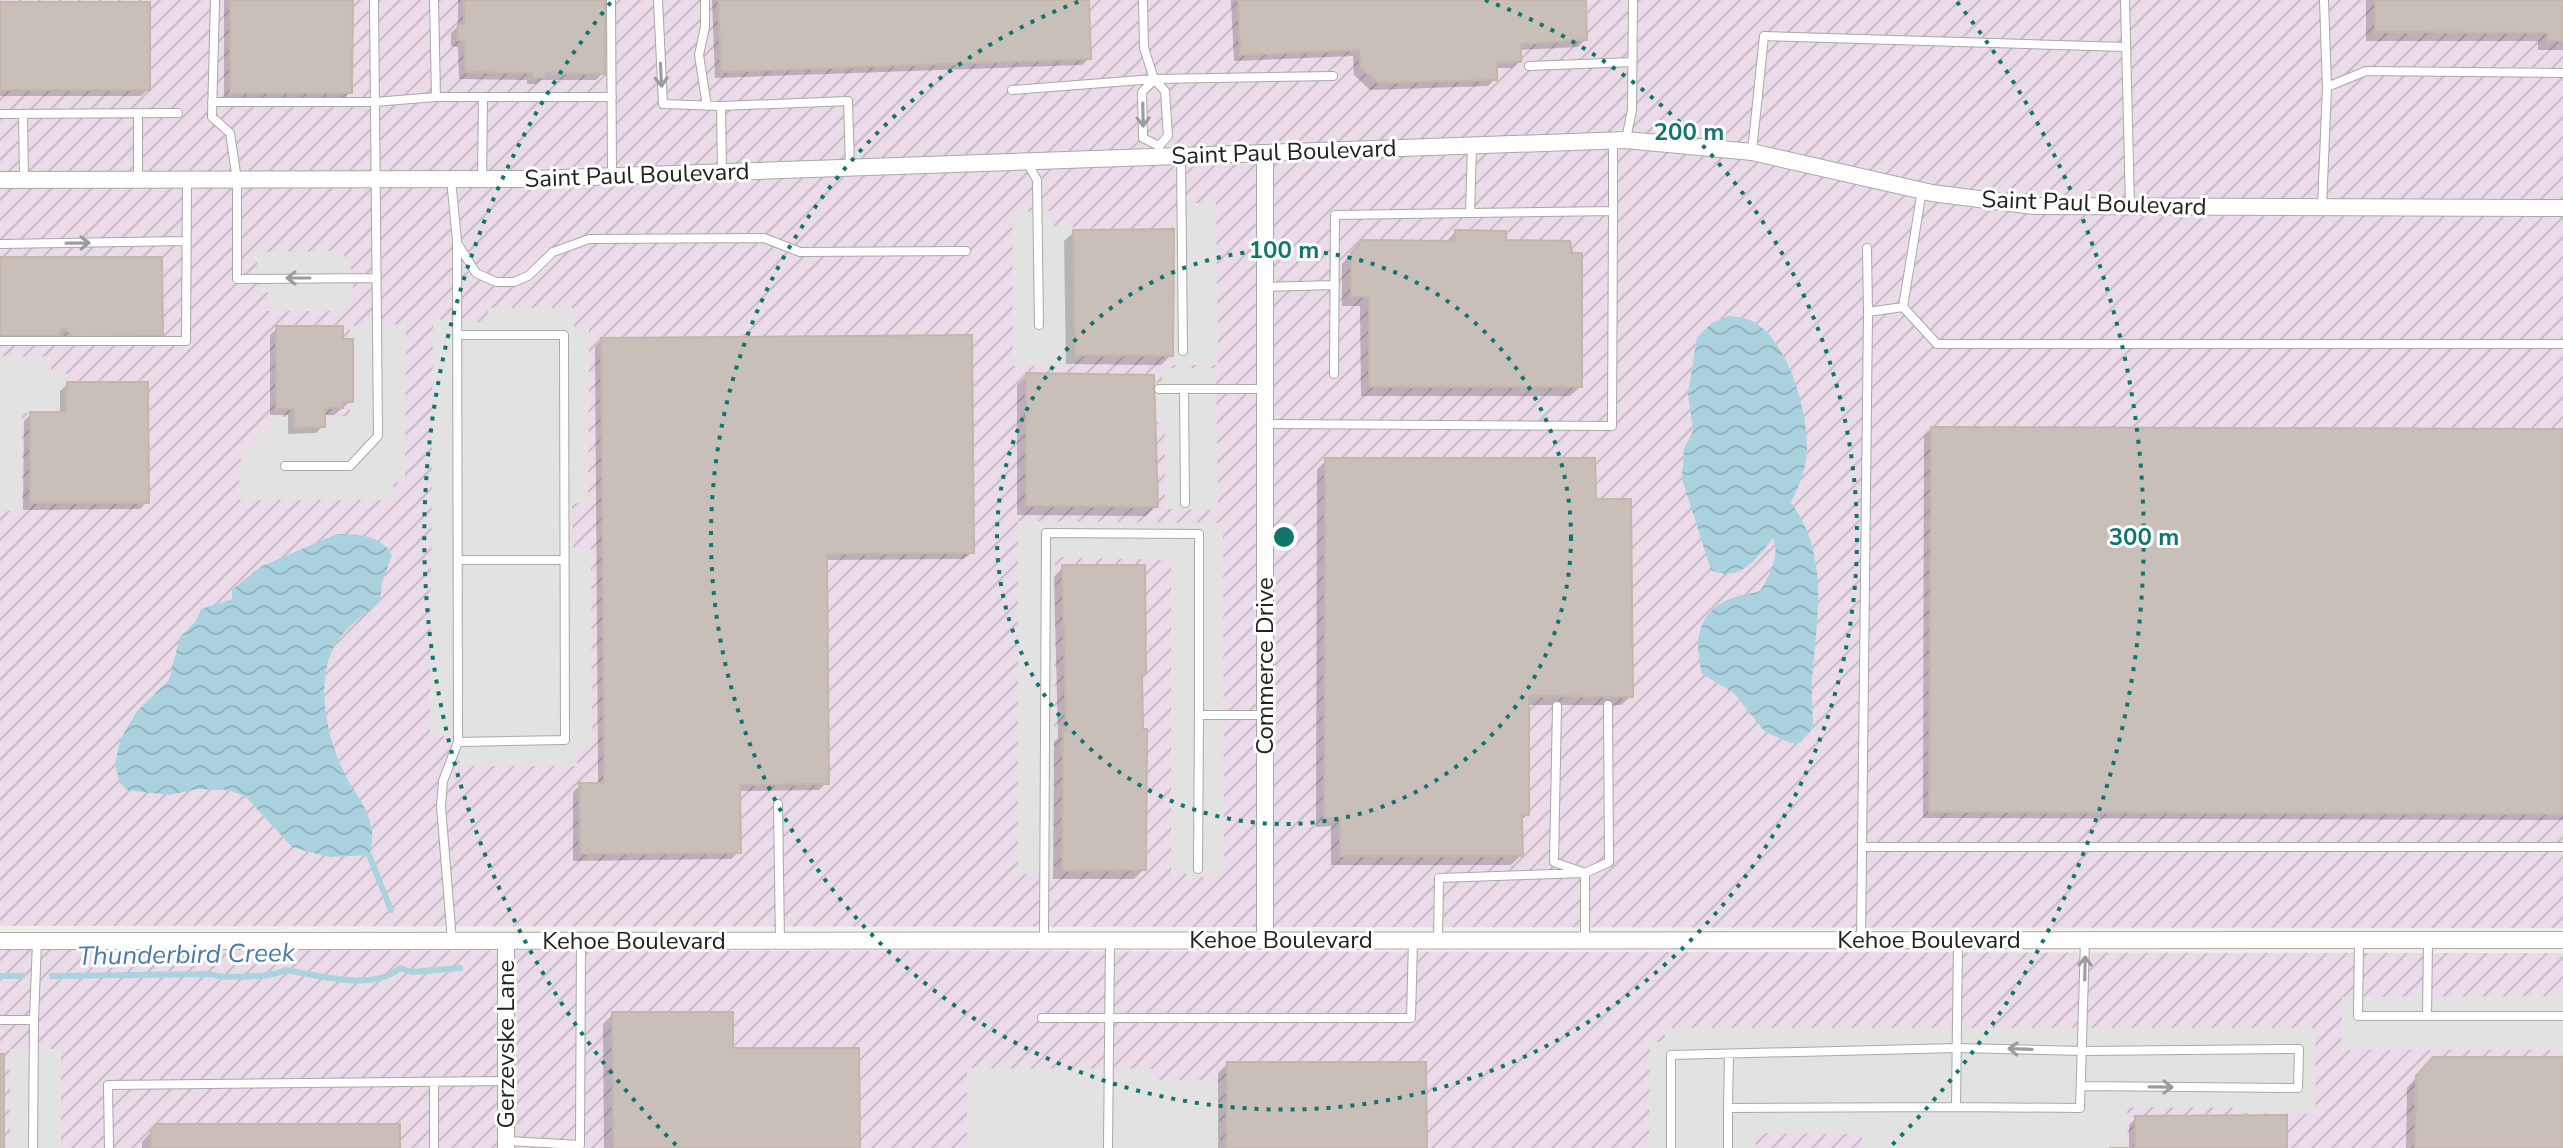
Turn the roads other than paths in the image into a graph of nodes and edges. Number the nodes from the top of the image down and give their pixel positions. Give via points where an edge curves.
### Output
1 (215, 0) edge
2 (374, 0) edge
3 (434, 0) edge
4 (611, 0) edge
5 (658, 0) edge
6 (705, 0) edge
7 (1143, 0) edge
8 (1633, 0) edge
9 (2125, 0) edge
10 (2324, 0) edge
11 (2126, 47) junction
12 (1632, 62) junction
13 (1529, 66) dead end
14 (2563, 73) edge
15 (1333, 76) dead end
16 (1154, 79) junction
17 (2327, 87) junction
18 (1012, 90) dead end
19 (436, 97) junction
20 (483, 97) junction
21 (612, 97) junction
22 (212, 102) junction
23 (374, 102) junction
24 (707, 106) junction
25 (721, 106) junction
26 (178, 113) dead end
27 (0, 114) edge
28 (23, 114) junction
29 (138, 116) junction
30 (1619, 140) junction
31 (1472, 145) junction
32 (1160, 151) junction
33 (1752, 152) junction
34 (1265, 153) junction
35 (1181, 156) junction
36 (1026, 161) junction
37 (850, 168) junction
38 (722, 172) junction
39 (612, 176) junction
40 (375, 179) junction
41 (451, 179) junction
42 (482, 179) junction
43 (0, 180) edge
44 (24, 180) junction
45 (138, 180) junction
46 (187, 180) junction
47 (237, 180) junction
48 (1922, 190) junction
49 (2130, 208) junction
50 (2322, 208) junction
51 (2563, 208) edge
52 (1613, 211) junction
53 (1470, 213) junction
54 (186, 241) junction
55 (457, 241) junction
56 (0, 244) edge
57 (1867, 248) dead end
58 (966, 251) dead end
59 (376, 278) junction
60 (1335, 285) junction
61 (1265, 287) junction
62 (1903, 307) junction
63 (1868, 312) junction
64 (1039, 325) dead end
65 (458, 335) junction
66 (0, 341) edge
67 (2563, 344) edge
68 (1183, 351) dead end
69 (1334, 374) dead end
70 (1159, 389) dead end
71 (1184, 389) junction
72 (1265, 389) junction
73 (1265, 424) junction
74 (285, 466) dead end
75 (1185, 503) dead end
76 (460, 560) junction
77 (563, 560) junction
78 (1608, 705) dead end
79 (1557, 706) dead end
80 (1199, 715) junction
81 (1265, 715) junction
82 (458, 742) junction
83 (778, 804) dead end
84 (1864, 847) junction
85 (2563, 847) edge
86 (1198, 869) dead end
87 (1585, 873) junction
88 (1265, 940) junction
89 (1413, 940) junction
90 (1438, 940) junction
91 (1585, 940) junction
92 (1861, 940) junction
93 (1958, 940) junction
94 (2085, 940) junction
95 (2359, 940) junction
96 (2428, 940) junction
97 (2563, 940) edge
98 (0, 941) edge
99 (37, 941) junction
100 (452, 941) junction
101 (506, 941) junction
102 (581, 941) junction
103 (780, 941) junction
104 (1110, 941) junction
105 (1044, 942) junction
106 (2427, 1016) junction
107 (2563, 1016) edge
108 (1042, 1018) dead end
109 (0, 1020) edge
110 (34, 1020) junction
111 (1109, 1020) junction
112 (1957, 1048) junction
113 (2083, 1051) junction
114 (1729, 1054) junction
115 (506, 1081) junction
116 (434, 1082) junction
117 (2083, 1086) junction
118 (1956, 1107) junction
119 (1728, 1108) junction
120 (506, 1144) edge
121 (548, 1146) edge
122 (33, 1148) edge
123 (109, 1148) edge
124 (434, 1148) edge
125 (1108, 1148) edge
126 (1671, 1148) edge
127 (1728, 1148) edge

1 - 22 lane
2 - 23 lane
3 - 19 lane
4 - 21 lane
5 -> 24 lane via 663,104
6 - 24 lane via 699,55
7 - 16 lane via 1144,48
8 - 12 lane
9 - 11 lane
10 - 17 lane
11 - 33 lane via 1764,36
11 - 49 lane
12 - 13 lane
12 - 30 lane via 1632,110
14 - 17 lane via 2366,71
15 - 16 lane
16 - 18 lane
16 - 32 lane via 1165,91 1168,136
16 -> 32 lane via 1142,92 1143,138
17 - 50 lane
19 - 20 lane
19 - 23 lane
20 - 21 lane
20 - 42 lane
21 - 39 lane
22 - 23 lane
22 - 47 lane via 212,117 230,133
23 - 40 lane
24 - 25 lane
25 - 37 lane via 848,101
25 - 38 lane
26 - 29 lane
27 - 28 lane
28 - 29 lane
28 - 44 lane
29 - 45 lane
30 - 31 street, Saint Paul Boulevard
30 - 33 street, Saint Paul Boulevard
30 - 52 lane
31 - 34 street, Saint Paul Boulevard
31 - 53 lane
32 - 35 street, Saint Paul Boulevard
32 - 36 street, Saint Paul Boulevard
33 - 48 street, Saint Paul Boulevard
34 - 35 street, Saint Paul Boulevard
34 - 61 street, Commerce Drive
35 - 68 lane
36 - 37 street, Saint Paul Boulevard
36 - 64 lane via 1037,180
37 - 38 street, Saint Paul Boulevard
38 - 39 street, Saint Paul Boulevard
39 - 42 street, Saint Paul Boulevard
40 - 41 street, Saint Paul Boulevard
40 - 47 street, Saint Paul Boulevard
40 - 59 lane
41 - 42 street, Saint Paul Boulevard
41 - 55 lane
43 - 44 street, Saint Paul Boulevard
44 - 45 street, Saint Paul Boulevard
45 - 46 street, Saint Paul Boulevard
46 - 47 street, Saint Paul Boulevard
46 - 54 lane
59 -> 47 lane via 237,279
48 - 49 street, Saint Paul Boulevard via 2034,206
48 - 62 lane
49 - 50 street, Saint Paul Boulevard
50 - 51 street, Saint Paul Boulevard
52 - 53 lane
52 - 73 lane via 1612,426
53 - 60 lane via 1335,215
56 -> 54 lane
54 - 66 lane via 186,341
55 - 58 lane via 476,273 496,282 528,276 553,252 589,239 764,238 800,252
55 - 65 lane
57 - 63 lane
59 - 74 lane via 378,436 350,466
60 - 61 lane
60 - 69 lane
61 - 72 street, Commerce Drive
62 - 63 lane
62 - 67 lane via 1937,344
63 - 84 lane
65 - 76 lane
65 - 77 lane via 564,335
70 - 71 lane
71 - 72 lane
71 - 75 lane
72 - 73 street, Commerce Drive
73 - 81 street, Commerce Drive
76 - 77 lane
76 - 82 lane
77 - 82 lane via 565,740
78 - 87 lane via 1609,862
79 - 87 lane via 1554,862
80 - 81 lane
80 - 86 lane
80 - 105 lane via 1199,534 1046,533
81 - 88 street, Commerce Drive
82 - 100 lane via 443,781 441,806
83 - 103 lane
84 - 85 lane
84 - 92 lane
87 - 90 lane via 1439,878
87 - 91 lane
88 - 89 street, Kehoe Boulevard
88 - 104 street, Kehoe Boulevard
89 - 90 street, Kehoe Boulevard
89 - 111 lane via 1411,1018
90 - 91 street, Kehoe Boulevard
91 - 92 street, Kehoe Boulevard
92 - 93 street, Kehoe Boulevard
93 - 94 street, Kehoe Boulevard
93 - 112 lane
94 - 95 street, Kehoe Boulevard
113 -> 94 lane
95 - 96 street, Kehoe Boulevard
95 - 106 lane via 2358,1016
96 - 97 street, Kehoe Boulevard
96 - 106 lane
98 - 99 street, Kehoe Boulevard
99 - 100 street, Kehoe Boulevard
99 - 110 lane
100 - 101 street, Kehoe Boulevard
101 - 102 street, Kehoe Boulevard
101 - 115 street, Gerzevske Lane
102 - 103 street, Kehoe Boulevard
102 - 121 lane via 580,1145
103 - 105 street, Kehoe Boulevard
104 - 105 street, Kehoe Boulevard
104 - 111 lane
106 - 107 lane
108 - 111 lane
109 - 110 lane
110 - 122 lane
111 - 125 lane
113 -> 112 lane
112 - 114 lane
112 - 118 lane
113 - 117 lane
117 -> 113 lane via 2298,1088 2299,1049
114 - 119 lane
114 - 126 lane via 1671,1055
115 - 116 lane
115 - 120 street, Gerzevske Lane
116 - 123 lane via 108,1085
116 - 124 lane
117 - 118 lane via 2080,1108
118 - 119 lane
119 - 127 lane
120 - 121 lane

